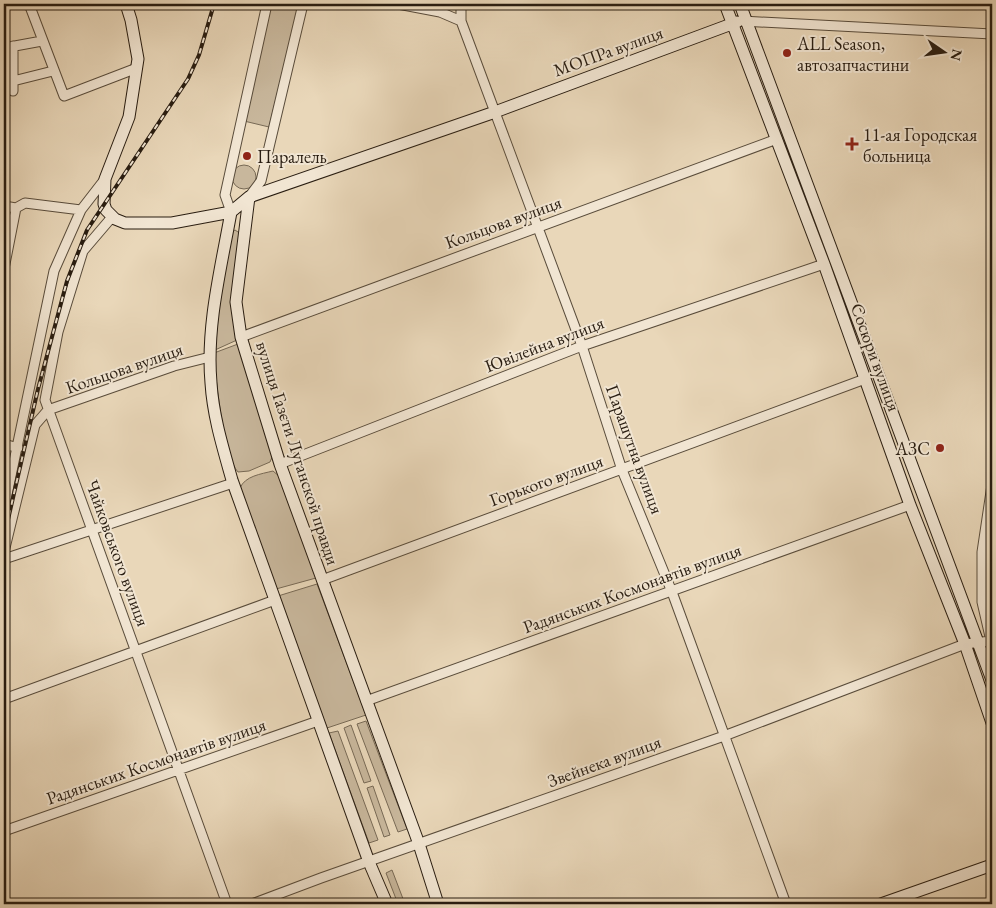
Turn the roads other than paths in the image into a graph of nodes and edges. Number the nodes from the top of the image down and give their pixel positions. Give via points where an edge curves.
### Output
1 (29, 4) edge
2 (126, 4) edge
3 (267, 4) edge
4 (303, 4) edge
5 (398, 4) edge
6 (461, 4) edge
7 (725, 4) edge
8 (740, 4) edge
9 (461, 21) junction
10 (738, 22) junction
11 (992, 34) edge
12 (42, 41) junction
13 (14, 46) junction
14 (4, 48) edge
15 (136, 68) junction
16 (53, 71) junction
17 (13, 81) junction
18 (13, 92) dead end
19 (495, 112) junction
20 (777, 139) junction
21 (105, 179) junction
22 (249, 197) junction
23 (4, 206) edge
24 (16, 208) junction
25 (81, 210) junction
26 (231, 212) junction
27 (112, 217) junction
28 (538, 227) junction
29 (824, 264) junction
30 (4, 269) edge
31 (241, 336) junction
32 (582, 346) junction
33 (210, 357) junction
34 (866, 380) junction
35 (48, 410) junction
36 (4, 444) edge
37 (18, 448) junction
38 (280, 464) junction
39 (622, 470) junction
40 (233, 483) junction
41 (992, 485) edge
42 (910, 505) junction
43 (4, 509) edge
44 (93, 531) junction
45 (4, 552) edge
46 (4, 559) edge
47 (322, 580) junction
48 (672, 592) junction
49 (275, 600) junction
50 (992, 641) edge
51 (978, 642) junction
52 (964, 644) junction
53 (137, 651) junction
54 (992, 680) edge
55 (4, 699) edge
56 (366, 701) junction
57 (318, 721) junction
58 (992, 723) edge
59 (724, 736) junction
60 (179, 769) junction
61 (4, 831) edge
62 (419, 844) junction
63 (369, 862) junction
64 (992, 864) edge
65 (227, 904) edge
66 (252, 904) edge
67 (387, 904) edge
68 (438, 904) edge
69 (786, 904) edge
70 (882, 904) edge

1 - 12 street
2 - 15 street via 136,44
3 - 26 street via 225,196
4 - 22 street, вулиця Газєти Луганской правди via 261,181
5 - 9 street via 440,12
6 - 9 street, Парашутна вулиця
7 - 10 street, Сосюри вулиця
8 - 10 street, Сосюри вулиця
9 - 19 street, Парашутна вулиця
10 - 11 street, МОПРа вулиця
10 - 19 street, МОПРа вулиця
10 - 20 street, Сосюри вулиця
10 - 51 street, Сосюри вулиця
12 - 13 street
12 - 16 street
13 - 14 street
13 - 17 street
15 - 16 street via 64,96
15 - 21 street via 129,117
16 - 17 street
17 - 18 street
19 - 22 street, МОПРа вулиця
19 - 28 street, Парашутна вулиця
20 - 28 street, Кольцова вулиця
20 - 29 street, Сосюри вулиця
21 - 25 street
21 - 27 street via 104,204
22 - 26 street
22 - 31 street, вулиця Газєти Луганской правди via 236,302
23 - 24 street
24 - 25 street via 25,203
24 - 30 street
25 - 37 street via 54,270
26 - 27 street via 172,223 125,223
26 - 33 street via 213,315
27 - 35 street, Чайковського вулиця via 84,251 58,332 45,400
28 - 31 street, Кольцова вулиця
28 - 32 street, Парашутна вулиця
29 - 32 street, Ювілейна вулиця
29 - 34 street, Сосюри вулиця
31 - 38 street, вулиця Газєти Луганской правди
32 - 38 street, Ювілейна вулиця
32 - 39 street, Парашутна вулиця
33 - 35 street, Кольцова вулиця via 174,366
33 - 40 street via 218,430
34 - 39 street, Горького вулиця
34 - 42 street, Сосюри вулиця
35 - 44 street, Чайковського вулиця
35 - 45 street via 35,425
36 - 37 street
37 - 43 street
38 - 47 street, вулиця Газєти Луганской правди
39 - 47 street, Горького вулиця
39 - 48 street, Парашутна вулиця
40 - 44 street
40 - 49 street
41 - 50 street via 982,552 982,602
42 - 48 street, Радянських Космонавтів вулиця
42 - 52 street, Сосюри вулиця
44 - 46 street
44 - 53 street, Чайковського вулиця
47 - 56 street, вулиця Газєти Луганской правди
48 - 56 street, Радянських Космонавтів вулиця
48 - 59 street, Парашутна вулиця
49 - 53 street
49 - 57 street
50 - 51 street, Звейнека вулиця
51 - 52 street, Звейнека вулиця
51 - 54 street, Сосюри вулиця
52 - 58 street, Сосюри вулиця
52 - 59 street, Звейнека вулиця
53 - 55 street
53 - 60 street, Чайковського вулиця
56 - 62 street, вулиця Газєти Луганской правди
57 - 60 street, Радянських Космонавтів вулиця
57 - 63 street
59 - 62 street, Звейнека вулиця
59 - 69 street, Парашутна вулиця
60 - 61 street, Радянських Космонавтів вулиця
60 - 65 street, Чайковського вулиця
62 - 63 street, Звейнека вулиця
62 - 68 street, вулиця Газєти Луганской правди
63 - 66 street, Звейнека вулиця
63 - 67 street
64 - 70 street

